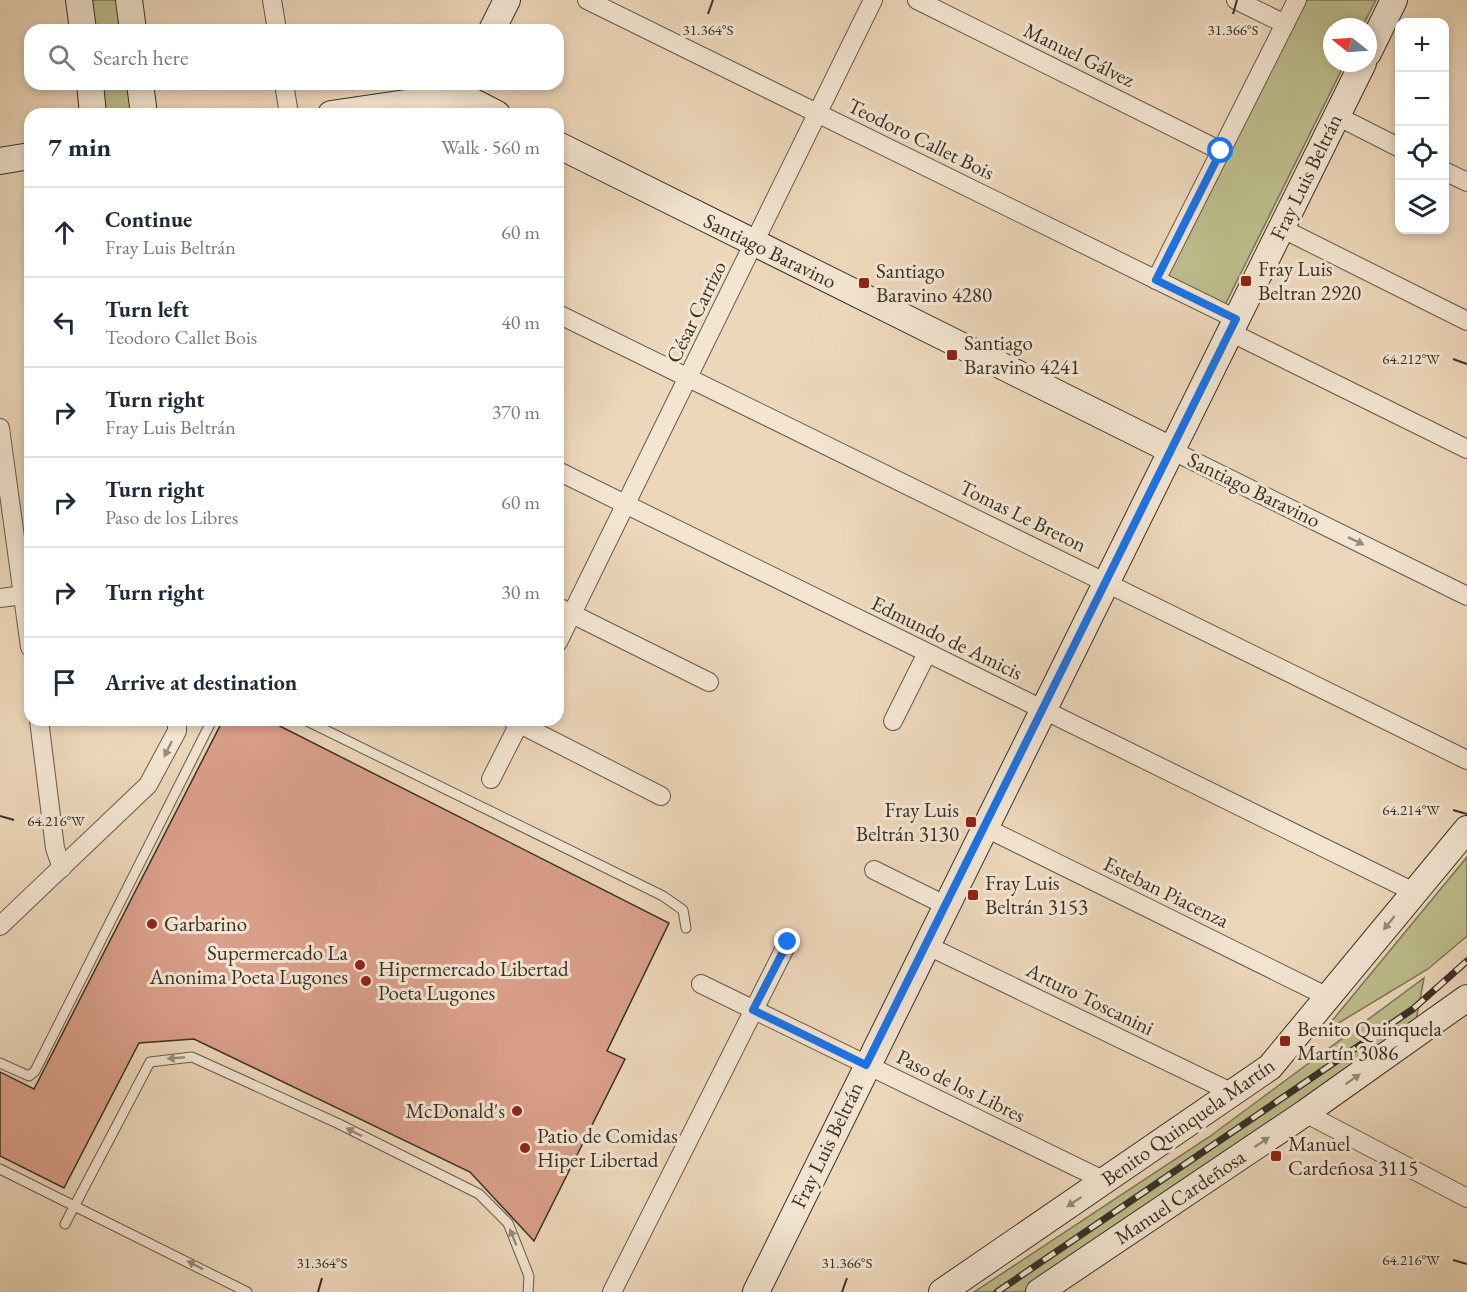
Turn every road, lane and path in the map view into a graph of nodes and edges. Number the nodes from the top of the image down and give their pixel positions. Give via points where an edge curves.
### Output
1 (79, 0) edge
2 (129, 0) edge
3 (272, 0) edge
4 (507, 0) edge
5 (586, 0) edge
6 (873, 0) edge
7 (917, 0) edge
8 (1236, 0) edge
9 (1297, 0) edge
10 (1395, 0) edge
11 (82, 24) edge
12 (132, 24) edge
13 (276, 24) edge
14 (495, 24) edge
15 (1285, 24) junction
16 (1377, 35) edge
17 (1358, 72) edge
18 (91, 90) edge
19 (141, 90) edge
20 (285, 90) edge
21 (462, 90) edge
22 (92, 108) edge
23 (143, 108) edge
24 (288, 108) edge
25 (364, 108) edge
26 (488, 108) edge
27 (817, 113) junction
28 (1336, 116) junction
29 (1395, 146) edge
30 (564, 148) edge
31 (1221, 151) junction
32 (24, 157) edge
33 (0, 161) edge
34 (1449, 173) edge
35 (1467, 182) edge
36 (1281, 228) junction
37 (755, 243) junction
38 (1156, 280) junction
39 (564, 317) edge
40 (1467, 321) edge
41 (1233, 325) junction
42 (688, 379) junction
43 (0, 428) edge
44 (1467, 449) edge
45 (1172, 450) junction
46 (564, 474) edge
47 (626, 505) junction
48 (24, 576) edge
49 (1106, 582) junction
50 (24, 594) edge
51 (1467, 596) edge
52 (0, 598) edge
53 (565, 610) edge
54 (927, 653) junction
55 (709, 681) dead end
56 (1042, 709) junction
57 (893, 721) dead end
58 (40, 726) edge
59 (176, 726) edge
60 (209, 726) edge
61 (318, 726) edge
62 (515, 726) edge
63 (527, 726) edge
64 (1467, 760) edge
65 (491, 779) dead end
66 (661, 796) dead end
67 (984, 827) junction
68 (1467, 829) edge
69 (62, 868) junction
70 (874, 870) dead end
71 (1414, 892) junction
72 (945, 905) junction
73 (0, 926) edge
74 (686, 928) dead end
75 (788, 942) dead end
76 (926, 945) junction
77 (701, 984) dead end
78 (1328, 998) junction
79 (1467, 998) edge
80 (753, 1010) junction
81 (0, 1063) edge
82 (866, 1065) junction
83 (1235, 1094) junction
84 (1305, 1113) junction
85 (1, 1171) edge
86 (1105, 1181) junction
87 (1467, 1198) edge
88 (75, 1206) junction
89 (65, 1224) dead end
90 (247, 1292) edge
91 (528, 1292) edge
92 (612, 1292) edge
93 (756, 1292) edge
94 (942, 1292) edge
95 (1039, 1292) edge

1 - 11 main road
2 - 12 main road
3 - 13 street
4 - 14 main road
5 - 27 street, Teodoro Callet Bois
6 - 27 street, César Carrizo
7 - 31 street, Manuel Gálvez
8 - 15 street
9 - 15 street
10 - 16 main road
15 - 31 street
17 - 28 main road, Fray Luis Beltrán
18 - 22 main road
19 - 23 main road
20 - 24 street
21 - 25 main road
21 - 26 main road
27 - 37 street, César Carrizo
27 - 38 street, Teodoro Callet Bois
28 - 29 street
28 - 36 main road, Fray Luis Beltrán
30 - 37 main road, Santiago Baravino
31 - 38 street
32 - 33 main road
34 - 35 street
36 - 40 street
36 - 41 main road, Fray Luis Beltrán
37 - 42 street, César Carrizo
37 - 45 main road, Santiago Baravino
38 - 41 street, Teodoro Callet Bois
39 - 42 street, Tomas Le Breton
41 - 44 street, Teodoro Callet Bois
41 - 45 main road, Fray Luis Beltrán
42 - 47 street, César Carrizo
42 - 49 street, Tomas Le Breton
43 - 48 street
45 - 49 main road, Fray Luis Beltrán
45 -> 51 street, Santiago Baravino
46 - 47 street, Edmundo de Amicis
47 - 53 street, César Carrizo
47 - 54 street, Edmundo de Amicis
49 - 56 main road, Fray Luis Beltrán
49 - 64 street, Tomas Le Breton
50 - 52 street
53 - 55 street
54 - 56 street, Edmundo de Amicis
54 - 57 street
56 - 67 main road, Fray Luis Beltrán
56 - 71 street, Edmundo de Amicis
58 - 69 street via 55,848
59 -> 69 street via 148,785
60 - 81 lane via 35,1071 23,1075
61 - 74 lane via 663,896 683,910
62 - 65 street
63 - 66 street
67 - 72 main road, Fray Luis Beltrán
67 - 78 street, Esteban Piacenza
68 - 71 main road, Benito Quinquela Martín
69 - 73 street
70 - 72 street
71 -> 78 main road, Benito Quinquela Martín
72 - 76 main road, Fray Luis Beltrán
75 - 80 street
76 - 82 main road, Fray Luis Beltrán
76 - 83 street, Arturo Toscanini
77 - 80 street, Paso de los Libres
78 - 83 main road, Benito Quinquela Martín via 1270,1067
84 -> 79 main road, Manuel Cardeñosa
80 - 82 street, Paso de los Libres
80 - 92 street
82 - 86 street, Paso de los Libres
82 - 93 main road, Fray Luis Beltrán
83 - 86 main road, Benito Quinquela Martín
84 - 87 street
95 -> 84 main road, Manuel Cardeñosa
85 - 88 lane
86 -> 94 main road, Benito Quinquela Martín
88 - 89 lane
90 -> 88 lane
91 -> 88 lane via 529,1276 508,1223 479,1194 192,1057 150,1062

